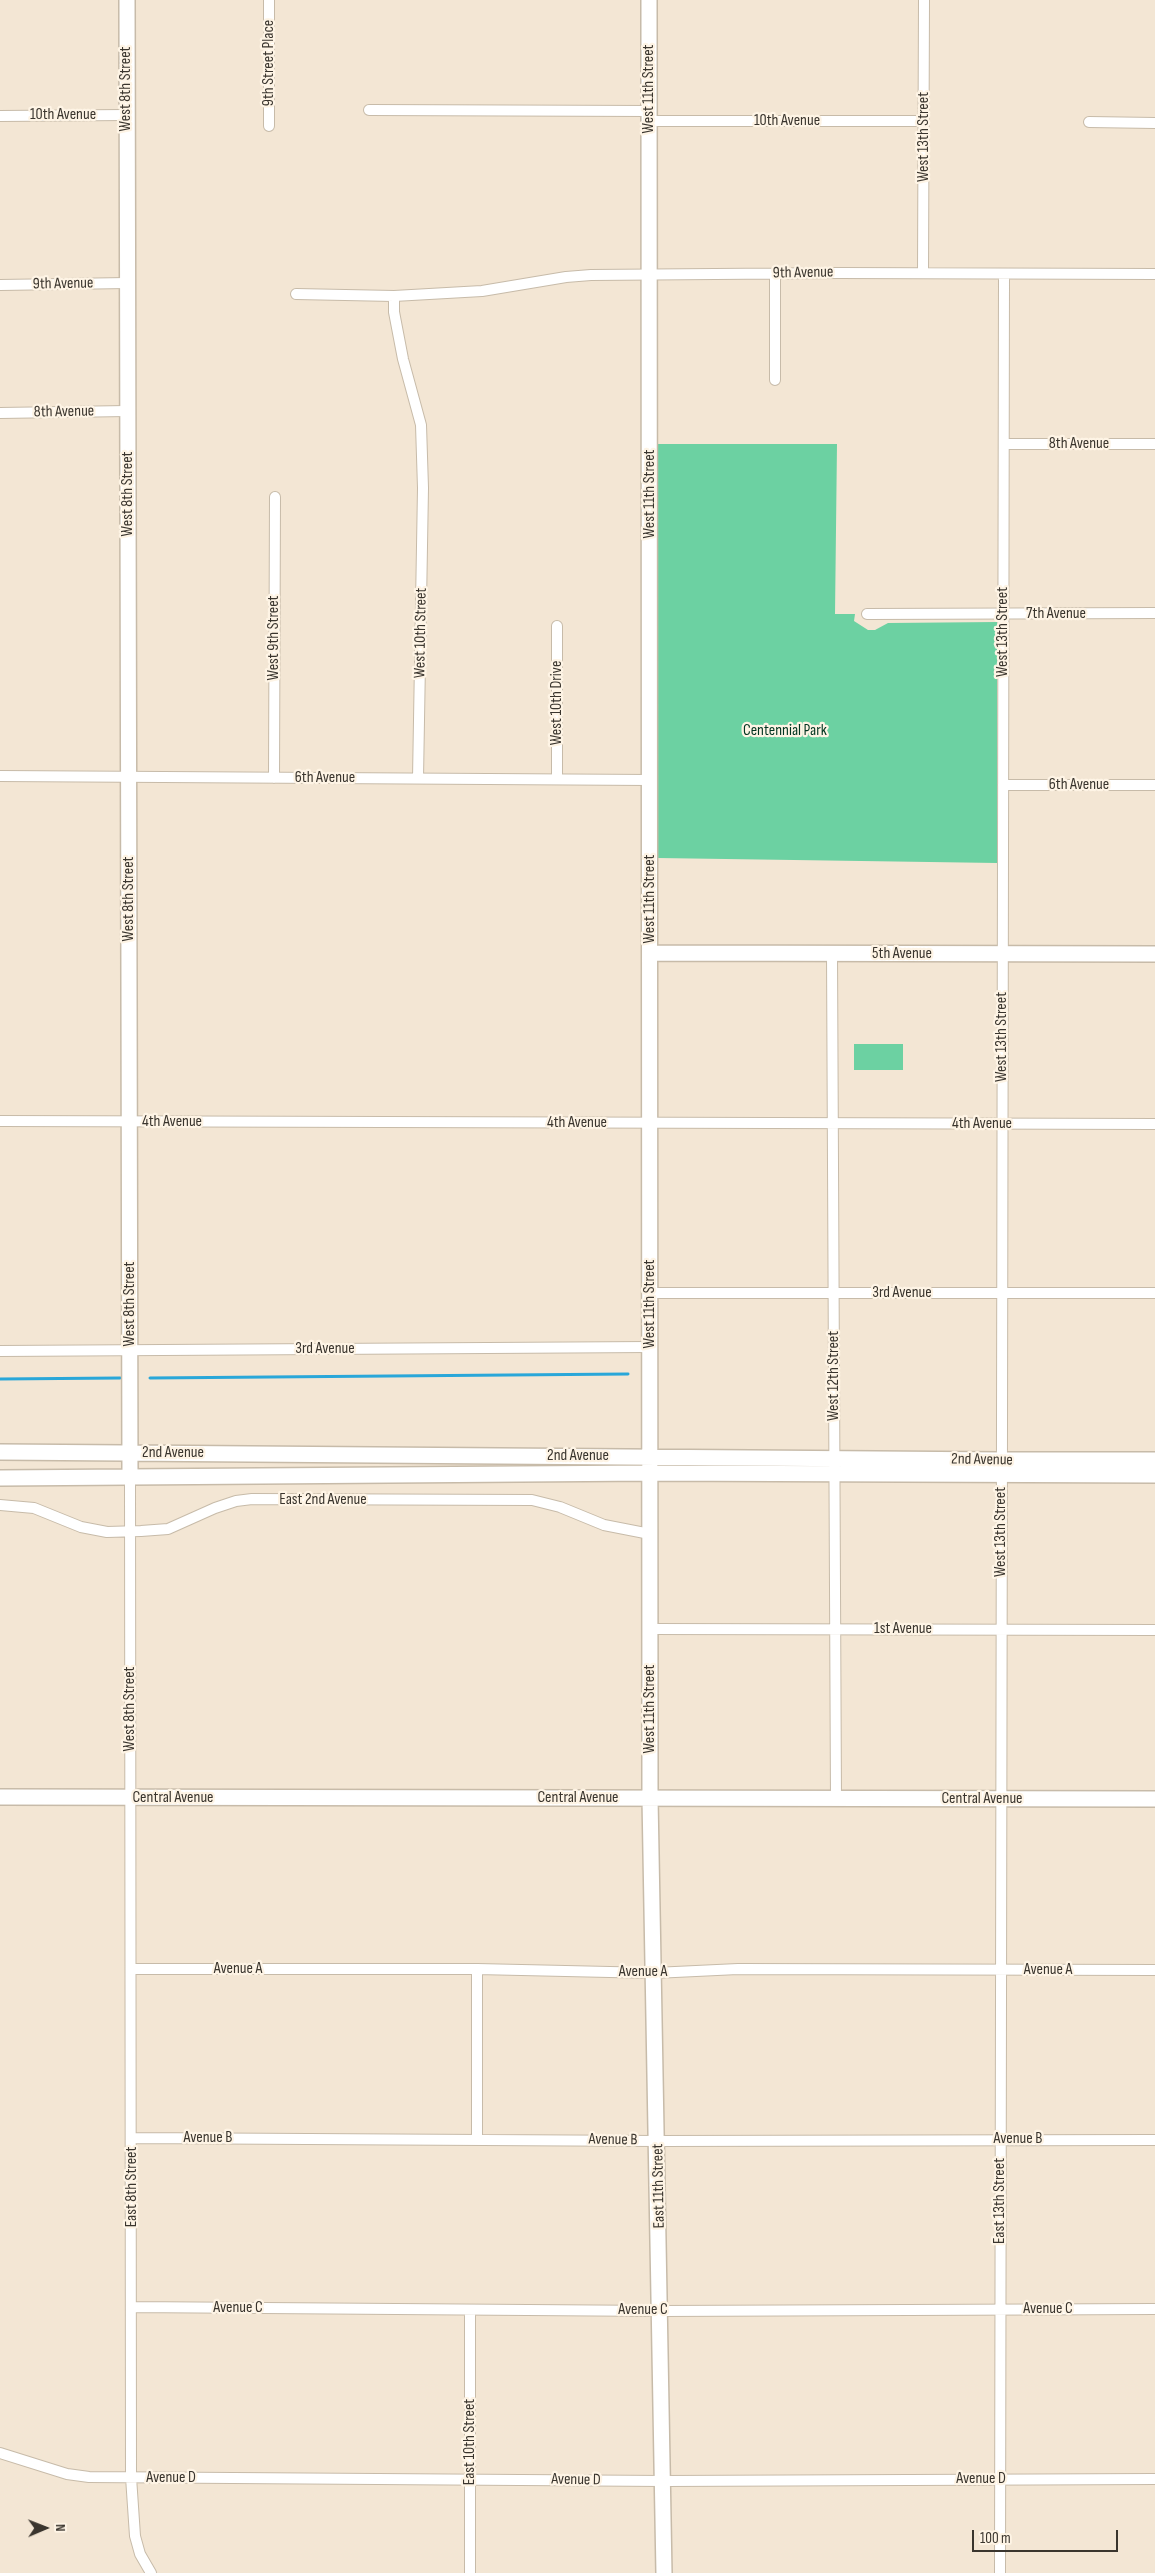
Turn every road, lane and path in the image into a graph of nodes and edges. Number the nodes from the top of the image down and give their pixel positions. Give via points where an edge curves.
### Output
1 (127, 0) edge
2 (269, 0) edge
3 (649, 0) edge
4 (924, 0) edge
5 (369, 110) dead end
6 (126, 115) junction
7 (0, 116) edge
8 (650, 116) junction
9 (924, 121) junction
10 (1089, 122) dead end
11 (1155, 122) edge
12 (269, 126) dead end
13 (775, 273) junction
14 (923, 273) junction
15 (1004, 274) junction
16 (1155, 274) edge
17 (650, 275) junction
18 (127, 283) junction
19 (0, 285) edge
20 (296, 294) dead end
21 (394, 296) junction
22 (775, 380) dead end
23 (127, 411) junction
24 (0, 413) edge
25 (1004, 444) junction
26 (1155, 444) edge
27 (275, 497) dead end
28 (1155, 613) edge
29 (867, 614) dead end
30 (1003, 614) junction
31 (557, 626) dead end
32 (0, 776) edge
33 (129, 778) junction
34 (274, 778) junction
35 (418, 778) junction
36 (557, 779) junction
37 (650, 780) junction
38 (1003, 784) junction
39 (1155, 785) edge
40 (650, 953) junction
41 (832, 953) junction
42 (1002, 954) junction
43 (1155, 954) edge
44 (0, 1121) edge
45 (129, 1122) junction
46 (650, 1124) junction
47 (833, 1124) junction
48 (1002, 1124) junction
49 (1155, 1124) edge
50 (650, 1293) junction
51 (834, 1293) junction
52 (1002, 1293) junction
53 (1155, 1293) edge
54 (650, 1347) junction
55 (130, 1350) junction
56 (0, 1351) edge
57 (0, 1452) edge
58 (130, 1453) junction
59 (650, 1456) junction
60 (834, 1457) junction
61 (1155, 1460) edge
62 (1001, 1467) junction
63 (650, 1473) junction
64 (834, 1474) junction
65 (1155, 1475) edge
66 (130, 1476) junction
67 (0, 1478) edge
68 (0, 1505) edge
69 (130, 1532) junction
70 (650, 1534) junction
71 (650, 1630) junction
72 (836, 1630) junction
73 (1001, 1630) junction
74 (1155, 1630) edge
75 (0, 1797) edge
76 (130, 1798) junction
77 (650, 1798) junction
78 (836, 1799) junction
79 (1000, 1799) junction
80 (1155, 1799) edge
81 (131, 1969) junction
82 (478, 1969) junction
83 (1000, 1970) junction
84 (1155, 1970) edge
85 (654, 1973) junction
86 (132, 2138) junction
87 (477, 2138) junction
88 (1000, 2139) junction
89 (1155, 2140) edge
90 (658, 2141) junction
91 (131, 2308) junction
92 (1000, 2309) junction
93 (1155, 2309) edge
94 (470, 2310) junction
95 (660, 2310) junction
96 (0, 2453) edge
97 (131, 2478) junction
98 (470, 2479) junction
99 (1000, 2479) junction
100 (1155, 2479) edge
101 (664, 2481) junction
102 (151, 2573) edge
103 (470, 2573) edge
104 (664, 2573) edge
105 (1000, 2573) edge

1 - 6 main road, West 8th Street
2 - 12 street, 9th Street Place
3 - 8 main road, West 11th Street
4 - 9 street, West 13th Street
5 - 8 street, 10th Avenue
6 - 7 street, 10th Avenue
6 - 18 main road, West 8th Street
8 - 9 street, 10th Avenue
8 - 17 main road, West 11th Street
9 - 14 street, West 13th Street
10 - 11 street
13 - 14 street, 9th Avenue
13 - 17 street, 9th Avenue
13 - 22 street
14 - 15 street, 9th Avenue
15 - 16 street, 9th Avenue
15 - 25 street, West 13th Street
17 - 21 street, 9th Avenue via 566,277 482,291
17 - 37 main road, West 11th Street
18 - 19 street, 9th Avenue
18 - 23 main road, West 8th Street
20 - 21 street, 9th Avenue
21 - 35 street, West 10th Street via 403,359 421,425 423,488
23 - 24 street, 8th Avenue
23 - 33 main road, West 8th Street
25 - 26 street, 8th Avenue
25 - 30 street, West 13th Street
27 - 34 street, West 9th Street
28 - 30 street, 7th Avenue
29 - 30 street, 7th Avenue
30 - 38 street, West 13th Street
31 - 36 street, West 10th Drive
32 - 33 street, 6th Avenue
33 - 34 street, 6th Avenue
33 - 45 main road, West 8th Street
34 - 35 street, 6th Avenue
35 - 36 street, 6th Avenue
36 - 37 street, 6th Avenue
37 - 40 main road, West 11th Street
38 - 39 street, 6th Avenue
38 - 42 street, West 13th Street
40 - 41 main road, 5th Avenue
40 - 46 main road, West 11th Street
41 - 42 main road, 5th Avenue
41 - 47 street, West 12th Street
42 - 43 main road, 5th Avenue
42 - 48 street, West 13th Street
44 - 45 street, 4th Avenue
45 - 46 street, 4th Avenue
45 - 55 main road, West 8th Street
46 - 47 street, 4th Avenue
46 - 50 main road, West 11th Street
47 - 48 street, 4th Avenue
47 - 51 street, West 12th Street
48 - 49 street, 4th Avenue
48 - 52 street, West 13th Street
50 - 51 street, 3rd Avenue
50 - 54 main road, West 11th Street
51 - 52 street, 3rd Avenue
51 - 60 street, West 12th Street
52 - 53 street, 3rd Avenue
52 - 62 street, West 13th Street
54 - 55 street, 3rd Avenue
54 - 59 main road, West 11th Street
55 - 56 street, 3rd Avenue
55 - 58 main road, West 8th Street
57 - 58 main road, 2nd Avenue
58 - 59 main road, 2nd Avenue
58 - 66 main road, West 8th Street
59 - 60 main road, 2nd Avenue
59 - 63 main road, West 11th Street
60 - 62 main road, 2nd Avenue
60 - 64 street, West 12th Street
61 - 62 main road, 2nd Avenue
62 - 64 main road, 2nd Avenue
62 - 65 main road, 2nd Avenue
62 - 73 street, West 13th Street
63 - 64 main road, 2nd Avenue
63 - 66 main road, 2nd Avenue
63 - 70 main road, West 11th Street
64 - 72 street, West 12th Street
66 - 67 main road, 2nd Avenue
66 - 69 street, West 8th Street
68 - 69 street, East 2nd Avenue via 34,1508 81,1527
69 - 70 street, East 2nd Avenue via 168,1529 215,1508 252,1499 532,1500 560,1506 604,1525
69 - 76 street, West 8th Street
70 - 71 main road, West 11th Street
71 - 72 street, 1st Avenue
71 - 77 main road, West 11th Street
72 - 73 street, 1st Avenue
72 - 78 street, West 12th Street
73 - 74 street, 1st Avenue
73 - 79 street, West 13th Street
75 - 76 main road, Central Avenue
76 - 77 main road, Central Avenue
76 - 81 street, East 8th Street
77 - 78 main road, Central Avenue
77 - 85 main road, East 11th Street
78 - 79 main road, Central Avenue
79 - 80 main road, Central Avenue
79 - 83 street, East 13th Street
81 - 82 street, Avenue A
81 - 86 street, East 8th Street
82 - 85 street, Avenue A
82 - 87 street
83 - 84 street, Avenue A
83 - 85 street, Avenue A via 738,1969
83 - 88 street, East 13th Street
85 - 90 main road, East 11th Street
86 - 87 street, Avenue B
86 - 91 street, East 8th Street
87 - 90 street, Avenue B
88 - 89 street, Avenue B
88 - 90 street, Avenue B
88 - 92 street, East 13th Street
90 - 95 main road, East 11th Street
91 - 94 street, Avenue C
91 - 97 street, East 8th Street
92 - 93 street, Avenue C
92 - 95 street, Avenue C
92 - 99 street, East 13th Street
94 - 95 street, Avenue C
94 - 98 street, East 10th Street
95 - 101 main road, East 11th Street
96 - 97 street, Avenue D via 67,2474
97 - 98 street, Avenue D
97 - 102 street, East 8th Street via 136,2536 140,2554
98 - 101 street, Avenue D
98 - 103 street, East 10th Street
99 - 100 street, Avenue D
99 - 101 street, Avenue D
99 - 105 street, East 13th Street
101 - 104 main road, East 11th Street

